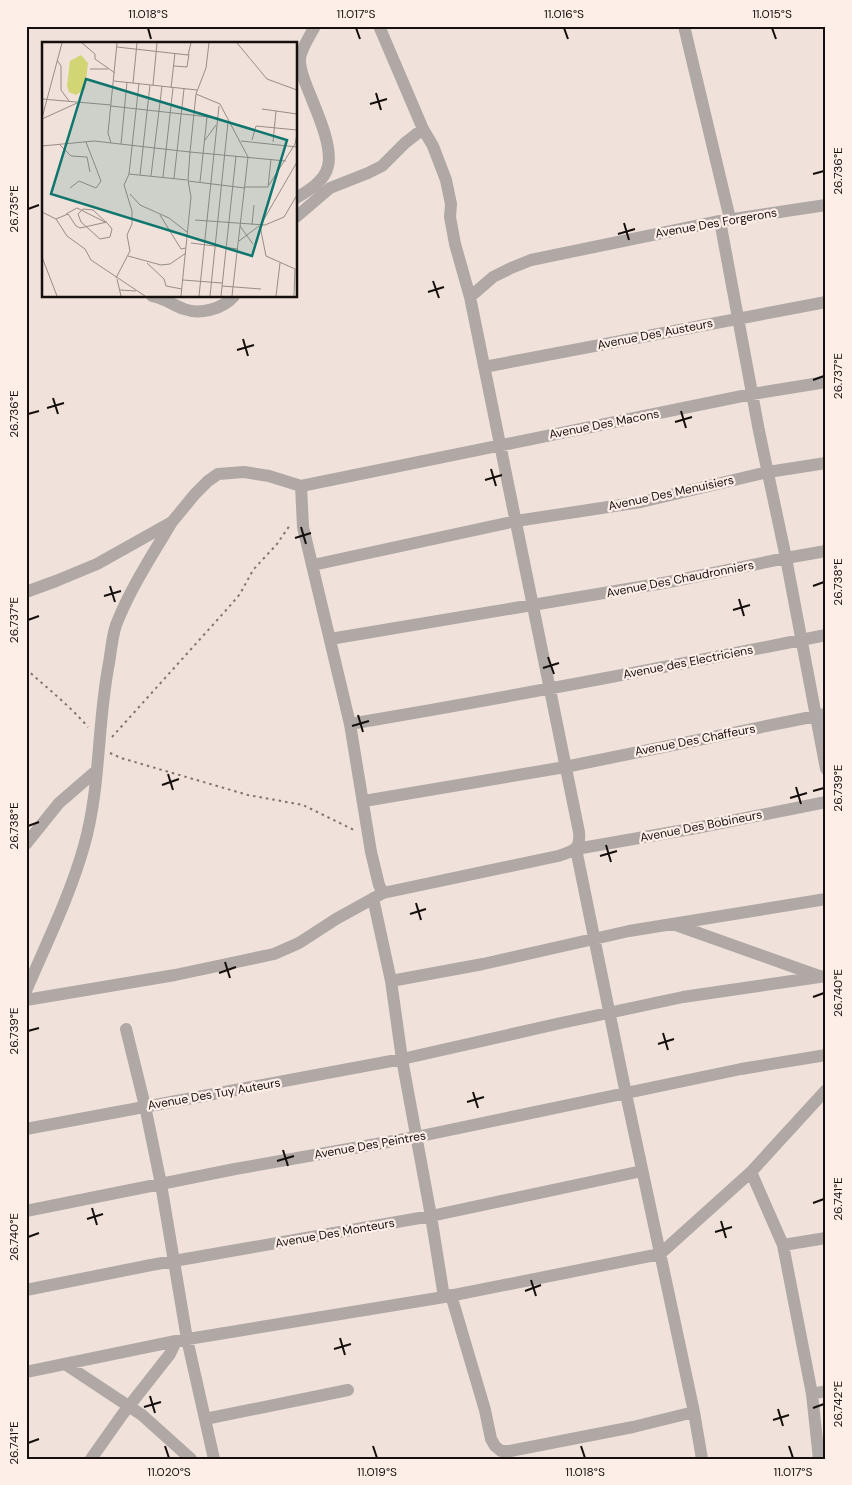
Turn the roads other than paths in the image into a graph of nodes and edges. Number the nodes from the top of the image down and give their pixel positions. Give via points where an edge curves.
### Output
1 (315, 26) edge
2 (379, 26) edge
3 (684, 26) edge
4 (423, 129) junction
5 (298, 197) edge
6 (826, 204) edge
7 (298, 215) edge
8 (725, 220) junction
9 (160, 298) edge
10 (232, 298) edge
11 (470, 298) junction
12 (826, 302) edge
13 (739, 318) junction
14 (484, 367) junction
15 (826, 382) edge
16 (752, 394) junction
17 (501, 444) junction
18 (826, 463) edge
19 (768, 472) junction
20 (301, 486) junction
21 (516, 521) junction
22 (172, 522) junction
23 (826, 550) edge
24 (786, 558) junction
25 (313, 565) junction
26 (26, 592) edge
27 (533, 606) junction
28 (826, 635) edge
29 (330, 639) junction
30 (801, 640) junction
31 (550, 687) junction
32 (821, 715) edge
33 (350, 724) junction
34 (565, 767) junction
35 (826, 769) edge
36 (96, 771) junction
37 (364, 801) junction
38 (826, 802) edge
39 (26, 844) edge
40 (576, 849) junction
41 (378, 895) junction
42 (826, 899) edge
43 (671, 924) junction
44 (594, 938) junction
45 (823, 976) edge
46 (391, 982) junction
47 (26, 991) edge
48 (26, 1000) edge
49 (610, 1012) junction
50 (126, 1029) dead end
51 (826, 1054) edge
52 (402, 1059) junction
53 (826, 1090) edge
54 (626, 1094) junction
55 (145, 1106) junction
56 (26, 1129) edge
57 (416, 1137) junction
58 (642, 1171) junction
59 (751, 1172) junction
60 (161, 1184) junction
61 (26, 1211) edge
62 (432, 1216) junction
63 (826, 1238) edge
64 (783, 1245) junction
65 (660, 1254) junction
66 (174, 1261) junction
67 (26, 1290) edge
68 (447, 1296) junction
69 (182, 1340) junction
70 (65, 1364) junction
71 (26, 1372) edge
72 (348, 1390) dead end
73 (826, 1391) edge
74 (812, 1394) junction
75 (130, 1406) junction
76 (694, 1412) junction
77 (205, 1419) junction
78 (510, 1451) junction
79 (91, 1459) edge
80 (191, 1459) edge
81 (214, 1459) edge
82 (522, 1459) edge
83 (702, 1459) edge
84 (819, 1459) edge

1 - 5 street via 300,60 320,119 329,154 328,167 315,185
2 - 4 street
3 - 8 street
4 - 7 street via 382,166 330,188
4 - 11 street via 446,180 450,217
6 - 8 street, Avenue Des Forgerons
8 - 11 street, Avenue Des Forgerons via 532,260 493,277
8 - 13 street
9 - 10 street via 192,312 218,308
11 - 14 street
12 - 13 street, Avenue Des Austeurs
13 - 14 street, Avenue Des Austeurs
13 - 16 street
14 - 17 street
15 - 16 street, Avenue Des Macons
16 - 17 street, Avenue Des Macons
16 - 19 street
17 - 20 street, Avenue Des Macons
17 - 21 street
18 - 19 street, Avenue Des Menuisiers
19 - 21 street, Avenue Des Menuisiers via 641,502
19 - 24 street
20 - 22 street via 244,472 218,474 195,494
20 - 25 street via 303,527
21 - 25 street, Avenue Des Menuisiers
21 - 27 street
22 - 26 street via 96,564
22 - 36 street via 140,575 116,626 103,691 101,747
23 - 24 street, Avenue Des Chaudronniers
24 - 27 street, Avenue Des Chaudronniers
24 - 30 street
25 - 29 street
27 - 29 street, Avenue Des Chaudronniers
27 - 31 street
28 - 30 street, Avenue des Electriciens
29 - 33 street
30 - 31 street, Avenue des Electriciens
30 - 32 street
31 - 33 street, Avenue des Electriciens
31 - 34 street
32 - 34 street, Avenue Des Chaffeurs
32 - 35 street
33 - 37 street
34 - 37 street, Avenue Des Chaffeurs
34 - 40 street via 579,832
36 - 39 street via 59,802
36 - 47 street via 84,846 58,918
37 - 41 street
38 - 40 street, Avenue Des Bobineurs
40 - 41 street, Avenue Des Bobineurs via 558,856
40 - 44 street
41 - 46 street
41 - 48 street, Avenue Des Bobineurs via 299,943 274,954
42 - 43 street
43 - 44 street
43 - 45 street
44 - 46 street
44 - 49 street
45 - 49 street, Avenue Des Tuy Auteurs via 683,997
46 - 52 street
49 - 52 street, Avenue Des Tuy Auteurs
49 - 54 street
50 - 55 street
51 - 54 street, Avenue Des Peintres
52 - 55 street, Avenue Des Tuy Auteurs
52 - 57 street
53 - 59 street
54 - 57 street, Avenue Des Peintres
54 - 58 street
55 - 56 street, Avenue Des Tuy Auteurs
55 - 60 street
57 - 60 street, Avenue Des Peintres
57 - 62 street
58 - 62 street, Avenue Des Monteurs
58 - 65 street
59 - 64 street
59 - 65 street
60 - 61 street, Avenue Des Peintres
60 - 66 street
62 - 66 street, Avenue Des Monteurs
62 - 68 street
63 - 64 street
64 - 74 street
65 - 68 street
65 - 76 street
66 - 67 street, Avenue Des Monteurs
66 - 69 street
68 - 69 street
68 - 78 street via 485,1410 491,1439 501,1451
69 - 70 street
69 - 75 street
69 - 77 street
70 - 71 street
70 - 75 street
72 - 77 street
73 - 74 street
74 - 84 street
75 - 79 street
75 - 80 street
76 - 78 street
76 - 83 street
77 - 81 street
78 - 82 street

